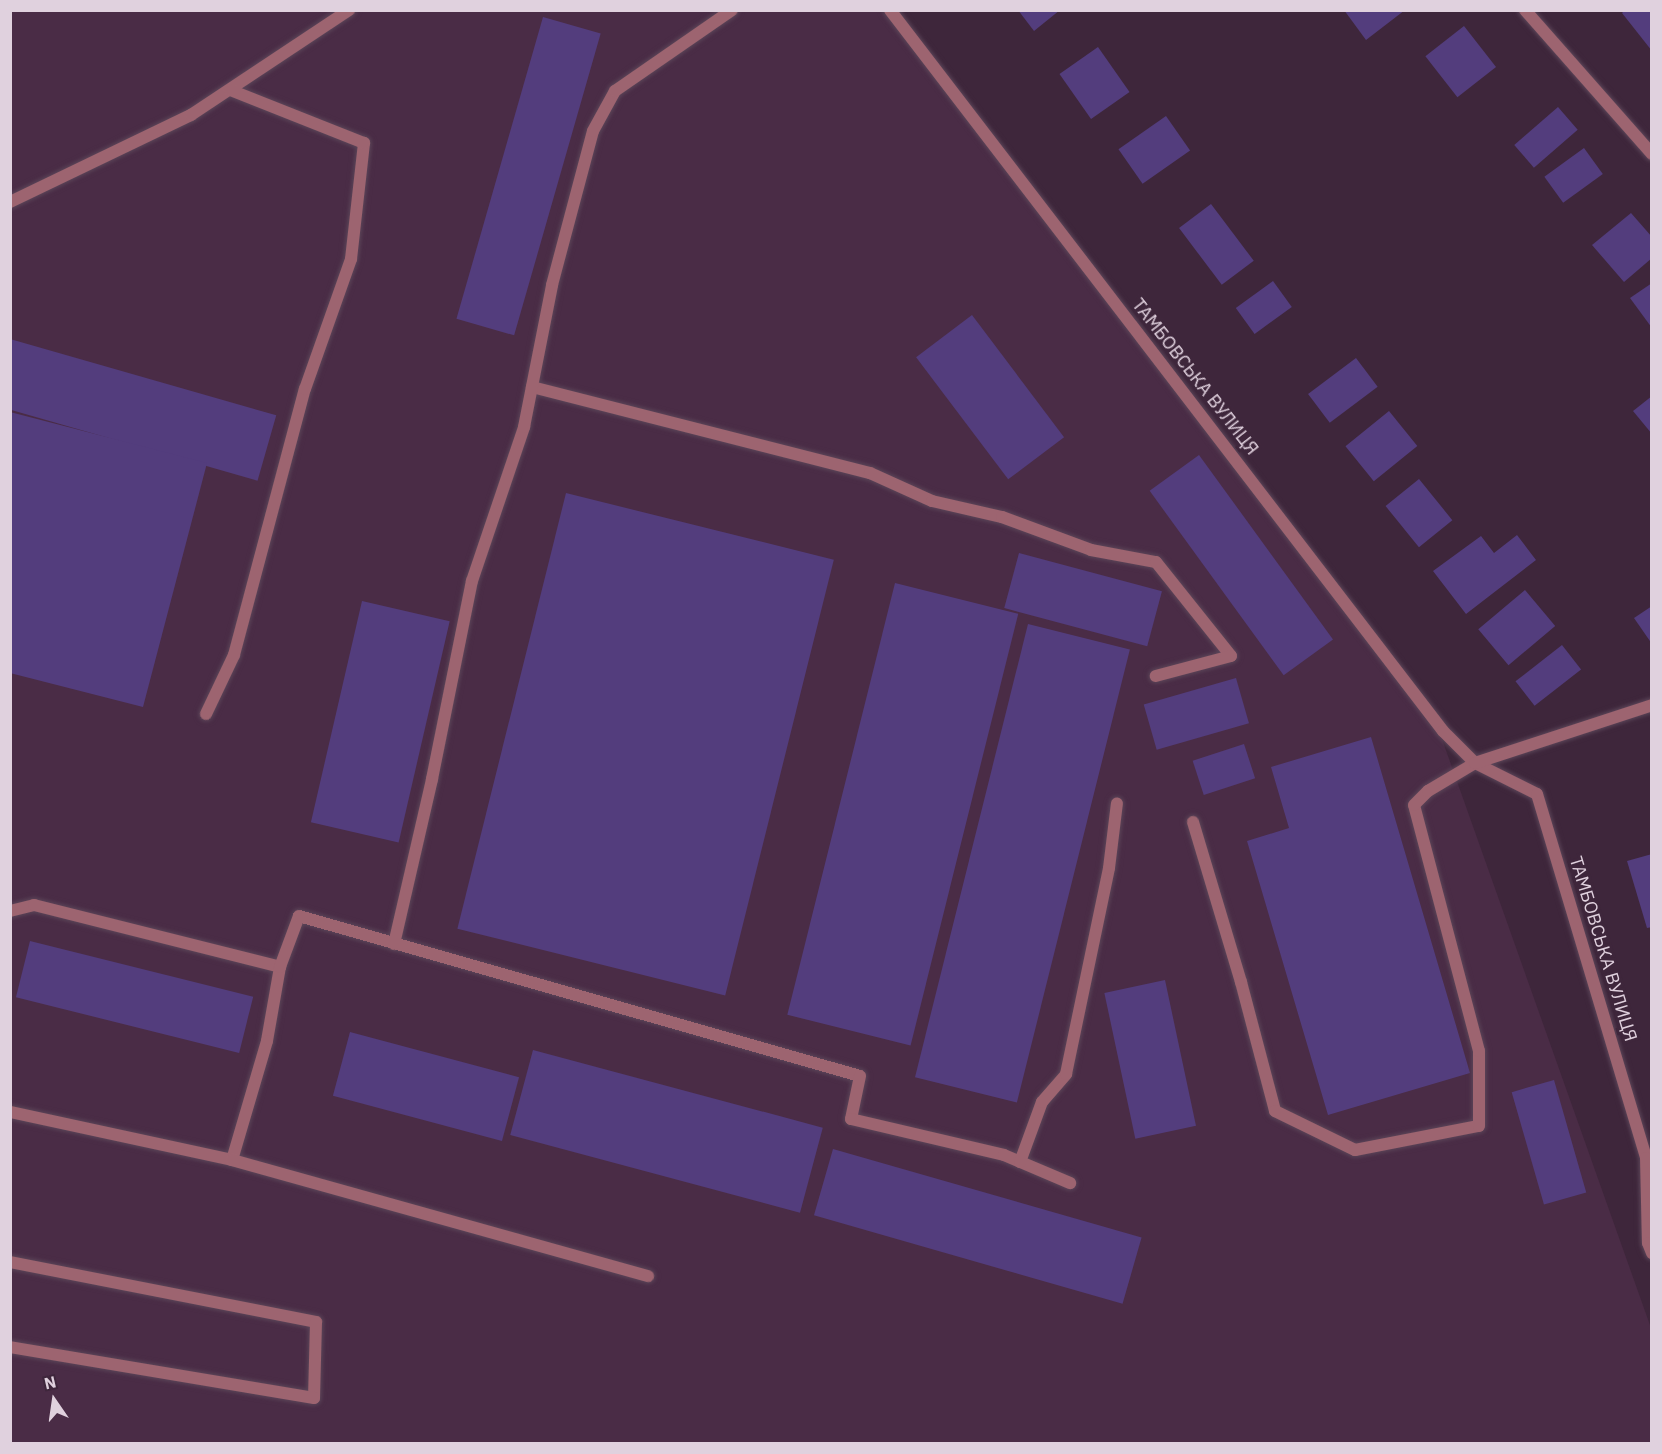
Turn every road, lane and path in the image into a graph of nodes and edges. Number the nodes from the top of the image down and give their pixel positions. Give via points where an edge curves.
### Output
1 (349, 10) edge
2 (732, 10) edge
3 (890, 10) edge
4 (1525, 10) edge
5 (230, 90) junction
6 (1651, 154) edge
7 (10, 202) edge
8 (532, 387) junction
9 (1156, 676) dead end
10 (1652, 705) edge
11 (206, 714) dead end
12 (1475, 763) junction
13 (1117, 803) dead end
14 (1193, 822) dead end
15 (10, 911) edge
16 (394, 944) junction
17 (280, 967) junction
18 (10, 1112) edge
19 (232, 1160) junction
20 (1020, 1162) junction
21 (1070, 1183) dead end
22 (1652, 1253) edge
23 (10, 1262) edge
24 (648, 1276) dead end
25 (10, 1347) edge

1 - 5 street
2 - 8 street via 615,91 593,131 552,285
3 - 12 street, ТАМБОВСЬКА ВУЛИЦЯ via 1443,731
4 - 6 street
5 - 7 street via 190,115
5 - 11 street via 364,143 351,260 306,389 234,655
8 - 9 street via 870,473 932,501 1002,517 1091,550 1156,562 1232,656
8 - 16 street via 524,427 472,581
10 - 12 street
12 - 14 street via 1428,791 1414,805 1479,1051 1479,1126 1355,1150 1275,1111
12 - 22 street, ТАМБОВСЬКА ВУЛИЦЯ via 1537,794 1646,1158 1648,1243
13 - 20 street via 1109,868 1066,1074 1042,1102
15 - 17 street via 34,905
16 - 17 street via 299,916
16 - 20 street via 860,1076 851,1119
17 - 19 street via 267,1041
18 - 19 street
19 - 24 street
20 - 21 street
23 - 25 street via 316,1323 314,1398

